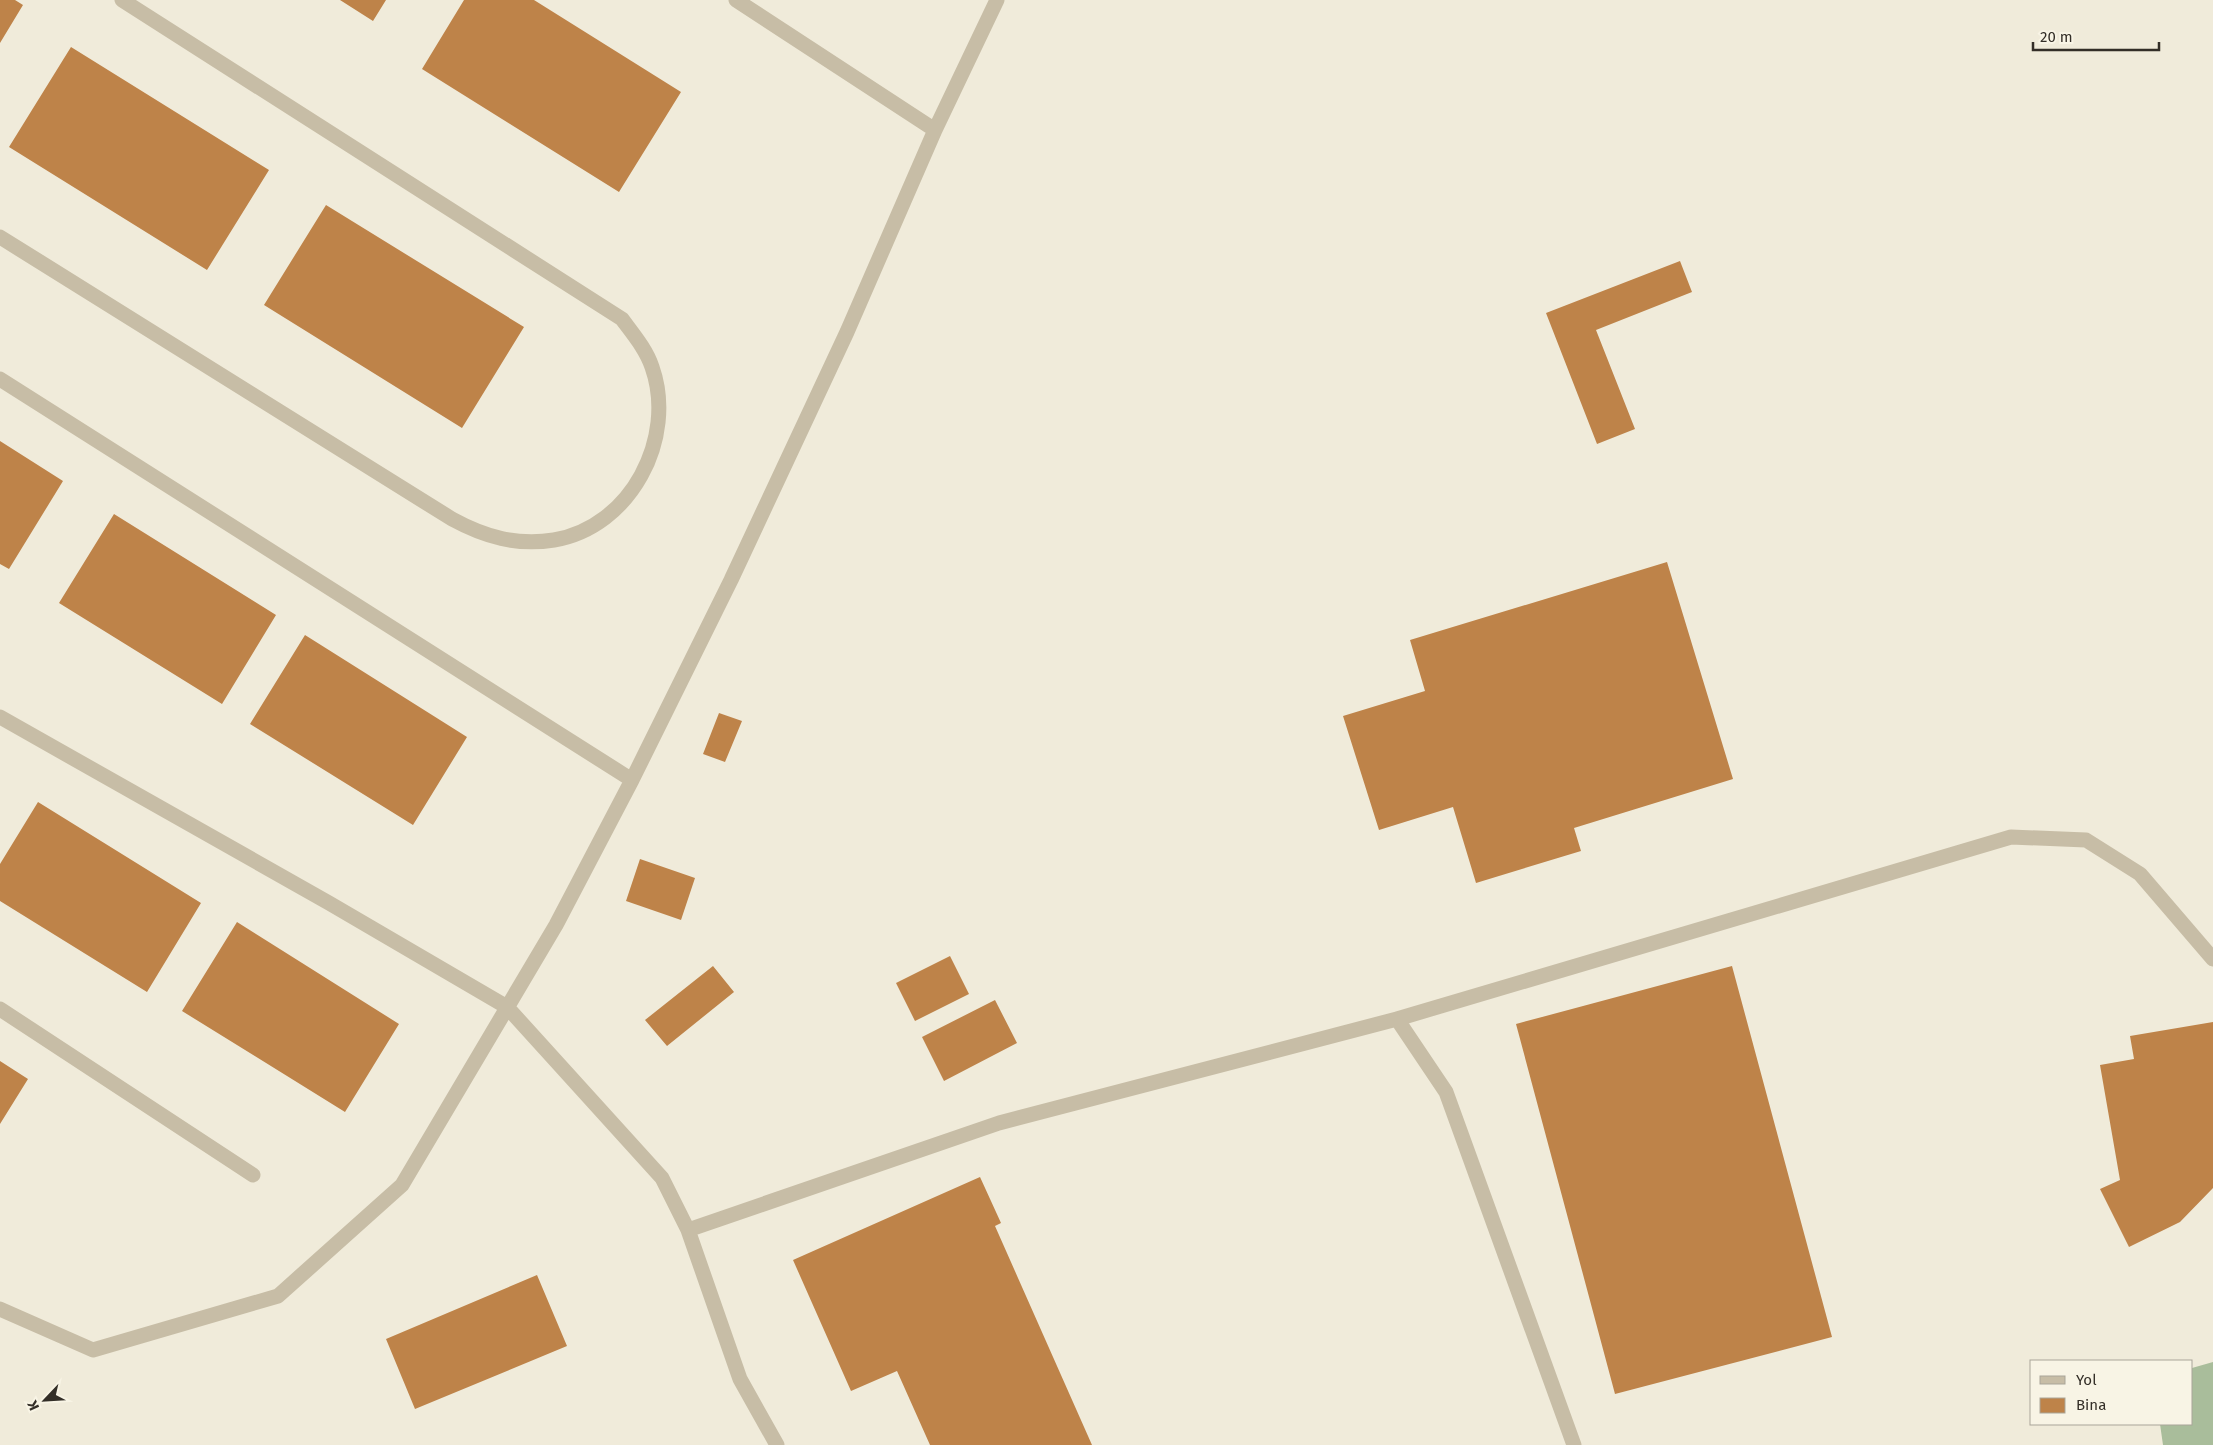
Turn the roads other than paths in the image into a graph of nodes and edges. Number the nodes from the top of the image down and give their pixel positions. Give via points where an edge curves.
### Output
1 (122, 0) edge
2 (736, 0) edge
3 (997, 0) edge
4 (935, 130) junction
5 (0, 237) edge
6 (0, 379) edge
7 (0, 717) edge
8 (632, 780) junction
9 (2213, 959) edge
10 (507, 1007) junction
11 (0, 1008) edge
12 (1397, 1018) junction
13 (253, 1175) dead end
14 (688, 1230) junction
15 (0, 1309) edge
16 (777, 1445) edge
17 (1574, 1445) edge

1 - 5 street via 622,319 639,341 652,367 658,395 658,424 653,452 641,478 605,518 556,540 502,540 476,532
2 - 4 street
3 - 4 street
4 - 8 street via 839,349
6 - 8 street
7 - 10 street
8 - 10 street via 556,925
9 - 12 street via 2140,874 2086,840 2011,837
10 - 14 street via 662,1178
10 - 15 street via 402,1185 278,1296 93,1350
11 - 13 street
12 - 14 street via 999,1123
12 - 17 street via 1446,1092
14 - 16 street via 740,1379

